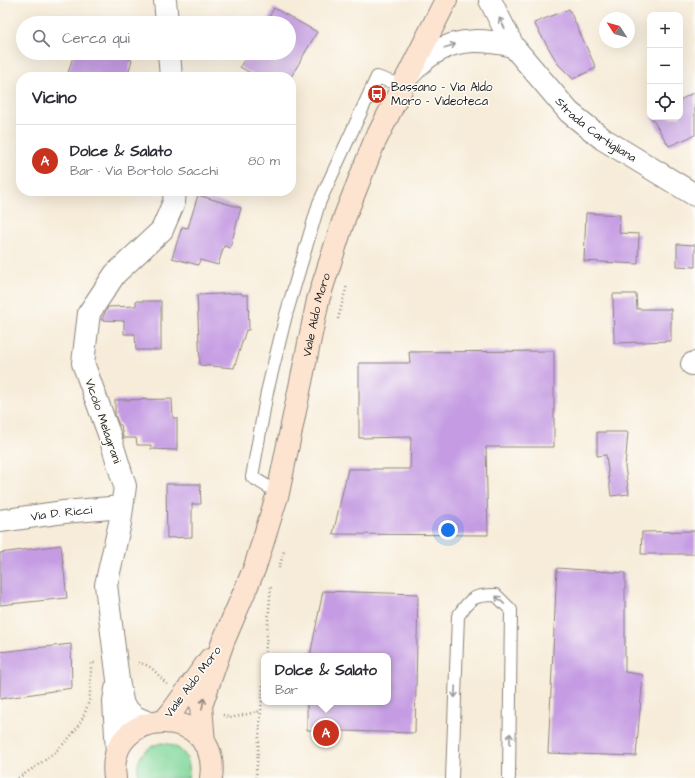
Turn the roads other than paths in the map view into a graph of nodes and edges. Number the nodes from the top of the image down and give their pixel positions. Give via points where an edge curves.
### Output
1 (165, 0) edge
2 (490, 0) edge
3 (443, 3) edge
4 (166, 16) edge
5 (513, 46) junction
6 (170, 60) edge
7 (171, 72) edge
8 (405, 81) junction
9 (695, 195) edge
10 (175, 196) edge
11 (278, 493) junction
12 (122, 507) junction
13 (0, 521) edge
14 (223, 642) junction
15 (117, 671) junction
16 (156, 722) junction
17 (204, 742) junction
18 (116, 763) edge
19 (215, 774) edge
20 (100, 778) edge
21 (452, 778) edge
22 (510, 778) edge

1 - 4 street
5 -> 2 street, Strada Cartigliana
3 - 8 main road, Viale Aldo Moro
8 -> 5 street via 435,52 449,45 485,40
5 - 9 street, Strada Cartigliana via 569,112 603,139
6 - 7 street
8 - 11 main road, Viale Aldo Moro via 374,143 344,216 318,300
8 - 11 lane via 377,77 319,202 286,315 267,392 252,477
10 - 12 street, Vicolo Melagrani via 162,230 115,274 89,313 83,363 125,486
11 - 14 main road, Viale Aldo Moro via 255,567
12 - 13 street, Via D. Ricci
12 - 15 street, Vicolo Melagrani via 106,585
14 - 16 main road, Viale Aldo Moro via 171,713
17 -> 14 main road, Viale Aldo Moro via 201,706
15 - 16 street, Vicolo Melagrani via 123,706 135,717
15 - 18 street, Vicolo Melagrani via 114,701
16 - 17 main road, Viale Aldo Moro via 179,724 193,731
16 - 18 main road, Viale Aldo Moro via 135,729 125,740
17 - 19 main road, Viale Aldo Moro
18 - 20 main road, Viale Aldo Moro
22 -> 21 lane via 511,610 496,595 479,595 466,604 458,616

